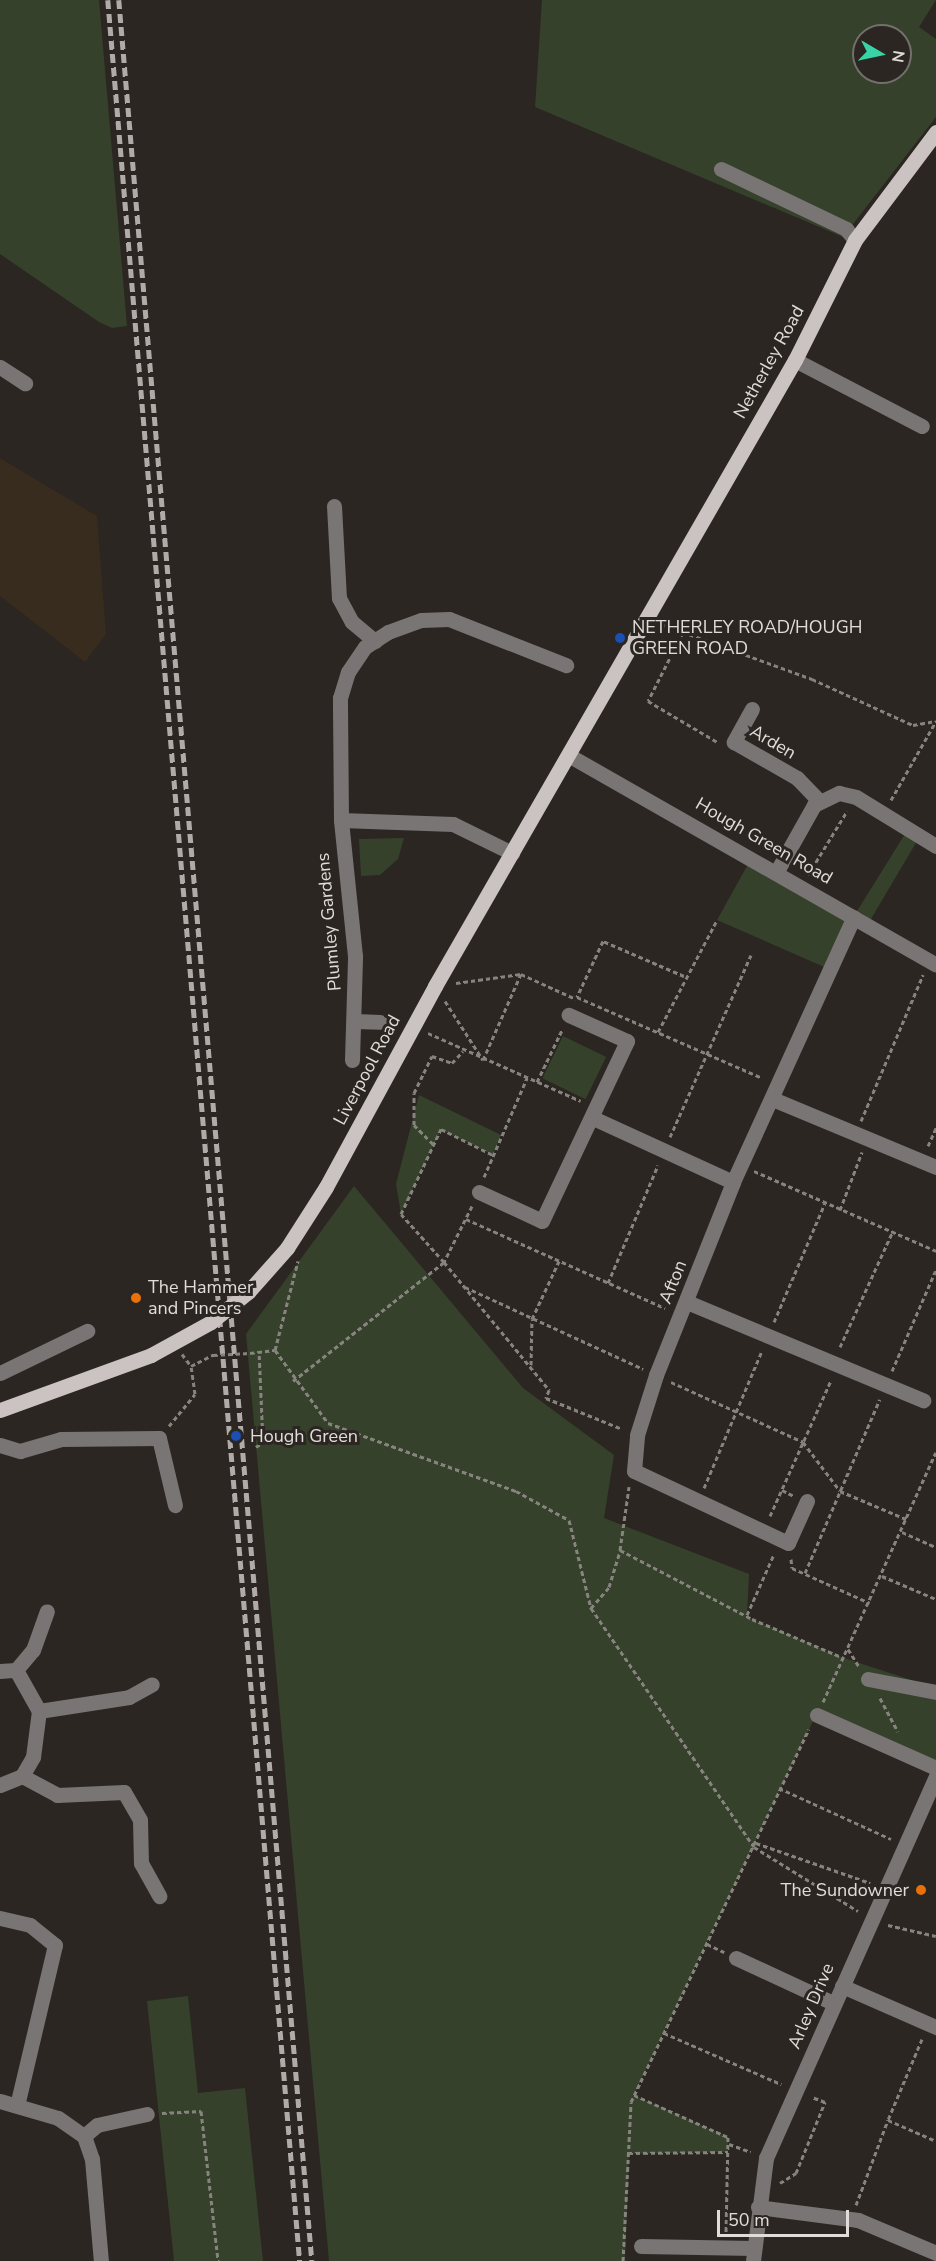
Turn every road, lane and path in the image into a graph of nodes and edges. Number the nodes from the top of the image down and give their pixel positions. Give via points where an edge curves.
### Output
1 (936, 132) edge
2 (721, 169) dead end
3 (855, 240) junction
4 (795, 360) junction
5 (0, 367) edge
6 (25, 383) dead end
7 (922, 426) dead end
8 (334, 506) dead end
9 (647, 619) junction
10 (683, 632) junction
11 (375, 641) junction
12 (566, 665) dead end
13 (752, 709) dead end
14 (936, 721) edge
15 (734, 742) junction
16 (570, 756) junction
17 (856, 797) junction
18 (819, 801) junction
19 (884, 814) junction
20 (341, 820) junction
21 (936, 846) edge
22 (512, 853) junction
23 (777, 871) junction
24 (802, 885) junction
25 (854, 917) junction
26 (717, 920) dead end
27 (751, 955) dead end
28 (933, 963) edge
29 (521, 974) junction
30 (684, 976) junction
31 (435, 986) junction
32 (577, 997) junction
33 (569, 1015) junction
34 (355, 1021) junction
35 (380, 1023) dead end
36 (413, 1025) junction
37 (658, 1032) junction
38 (463, 1051) junction
39 (707, 1053) junction
40 (352, 1060) dead end
41 (483, 1060) junction
42 (527, 1078) junction
43 (537, 1083) junction
44 (777, 1093) junction
45 (595, 1113) junction
46 (936, 1128) edge
47 (861, 1136) junction
48 (433, 1144) junction
49 (664, 1150) junction
50 (493, 1155) junction
51 (929, 1164) edge
52 (742, 1166) junction
53 (734, 1182) junction
54 (479, 1192) junction
55 (825, 1203) junction
56 (840, 1209) junction
57 (466, 1219) junction
58 (301, 1230) junction
59 (892, 1232) junction
60 (936, 1251) edge
61 (559, 1261) junction
62 (444, 1262) junction
63 (936, 1270) edge
64 (608, 1283) junction
65 (465, 1287) junction
66 (683, 1309) junction
67 (532, 1319) junction
68 (87, 1331) dead end
69 (768, 1335) junction
70 (173, 1344) junction
71 (275, 1350) junction
72 (259, 1352) junction
73 (836, 1364) junction
74 (191, 1366) junction
75 (531, 1367) junction
76 (0, 1373) edge
77 (656, 1375) junction
78 (292, 1381) junction
79 (886, 1385) junction
80 (923, 1400) dead end
81 (0, 1410) edge
82 (737, 1410) junction
83 (637, 1435) junction
84 (159, 1438) junction
85 (803, 1442) junction
86 (0, 1444) edge
87 (256, 1447) dead end
88 (936, 1452) edge
89 (934, 1463) edge
90 (634, 1471) junction
91 (840, 1491) junction
92 (698, 1501) junction
93 (807, 1501) dead end
94 (175, 1506) dead end
95 (907, 1519) junction
96 (763, 1531) junction
97 (901, 1532) junction
98 (784, 1541) junction
99 (936, 1547) edge
100 (620, 1550) junction
101 (805, 1574) junction
102 (882, 1576) junction
103 (936, 1599) edge
104 (870, 1603) junction
105 (591, 1608) junction
106 (47, 1611) dead end
107 (747, 1615) junction
108 (848, 1649) junction
109 (844, 1658) junction
110 (8, 1671) edge
111 (868, 1679) junction
112 (152, 1684) dead end
113 (936, 1692) edge
114 (39, 1711) junction
115 (817, 1715) junction
116 (901, 1737) dead end
117 (936, 1767) edge
118 (22, 1776) junction
119 (936, 1776) edge
120 (0, 1785) edge
121 (779, 1788) junction
122 (755, 1845) junction
123 (904, 1845) junction
124 (884, 1888) junction
125 (159, 1896) dead end
126 (0, 1918) edge
127 (869, 1918) junction
128 (936, 1936) edge
129 (736, 1958) dead end
130 (842, 1986) junction
131 (833, 2003) junction
132 (932, 2025) edge
133 (664, 2033) junction
134 (796, 2090) junction
135 (634, 2095) junction
136 (0, 2101) edge
137 (17, 2106) junction
138 (147, 2114) joint
139 (888, 2120) junction
140 (84, 2136) junction
141 (936, 2141) edge
142 (728, 2144) junction
143 (728, 2152) junction
144 (628, 2153) junction
145 (766, 2158) junction
146 (759, 2201) junction
147 (850, 2219) junction
148 (641, 2246) dead end
149 (726, 2247) junction
150 (935, 2250) edge
151 (753, 2254) edge
152 (101, 2261) edge
153 (218, 2261) edge
154 (623, 2261) edge

1 - 3 main road, Netherley Road
2 - 3 street via 846,229
3 - 4 main road, Netherley Road
4 - 7 street
4 - 9 main road, Netherley Road
5 - 6 street
8 - 11 street via 339,598 352,622
9 - 10 path
9 - 16 main road, Liverpool Road
10 - 14 path via 812,679 914,725
10 - 15 path via 648,701 724,746
11 - 12 street, Plumley Gardens via 421,620 449,619
11 - 20 street, Plumley Gardens via 348,672 340,698
13 - 15 street, Arden
14 - 19 path
15 - 18 street, Arden via 796,778
16 - 22 main road, Liverpool Road
16 - 23 street, Hough Green Road
17 - 18 street via 839,793
17 - 19 street
17 - 24 path
18 - 23 street
19 - 21 street
20 - 22 street via 453,824
20 - 34 street, Plumley Gardens
22 - 31 main road, Liverpool Road
23 - 24 street, Hough Green Road
24 - 25 street, Hough Green Road
25 - 28 street, Hough Green Road
25 - 44 street, Afton
26 - 30 path
27 - 39 path
28 - 47 path
29 - 31 path
29 - 32 path
29 - 41 path
30 - 32 path via 603,941
30 - 37 path
31 - 36 main road, Liverpool Road
31 - 41 path
32 - 33 path
32 - 37 path
33 - 43 path
33 - 45 street via 627,1041
34 - 35 street
34 - 40 street, Plumley Gardens
36 - 38 path
36 - 58 main road, Liverpool Road
37 - 39 path
38 - 41 path
38 - 48 path via 452,1063 432,1056 414,1093 414,1125
39 - 44 path
39 - 49 path
41 - 42 path
42 - 43 path
42 - 50 path
43 - 45 path
44 - 47 street
44 - 52 street, Afton
45 - 49 street
45 - 54 street via 542,1221
46 - 51 path
47 - 51 street
47 - 56 path
48 - 50 path via 441,1129
48 - 62 path via 401,1214
49 - 53 street
49 - 64 path
50 - 54 path
52 - 53 street, Afton
52 - 55 path
53 - 66 street, Afton
54 - 57 path
55 - 56 path
55 - 69 path
56 - 59 path
57 - 61 path
57 - 62 path
58 - 70 main road, Liverpool Road, bridge via 248,1292 211,1322
58 - 71 path
59 - 60 path
59 - 73 path
61 - 64 path
61 - 67 path
62 - 65 path
62 - 78 path
63 - 79 path
64 - 66 path
65 - 67 path
65 - 75 path
66 - 69 street
66 - 77 street, Afton
67 - 75 path
67 - 77 path
68 - 76 street
69 - 73 street
69 - 82 path
70 - 74 path
70 - 81 main road, Liverpool Road
71 - 72 path
71 - 78 path
72 - 74 path, bridge via 213,1355
72 - 87 path via 263,1442
73 - 79 street
73 - 85 path
74 - 84 path via 195,1394
75 - 83 path via 549,1390 546,1398
77 - 82 path
77 - 83 street, Afton
78 - 105 path via 327,1423 516,1491 569,1520
79 - 80 street
79 - 91 path
82 - 85 path
82 - 92 path
83 - 90 street, Afton
84 - 86 street via 61,1439 20,1451
84 - 94 street
85 - 91 path
85 - 96 path
88 - 89 path
89 - 95 path
90 - 92 street
90 - 100 path via 622,1507
91 - 95 path
91 - 101 path
92 - 96 street
93 - 98 street
95 - 97 path
96 - 98 street
97 - 99 path
97 - 102 path
98 - 101 path via 792,1568
98 - 107 path
100 - 105 path via 609,1587
100 - 107 path
101 - 104 path
102 - 103 path
102 - 104 path
104 - 108 path
105 - 122 path
106 - 110 street via 33,1650
107 - 109 path
108 - 109 path
108 - 111 path
109 - 115 path
110 - 114 street
111 - 113 street
111 - 116 path
112 - 114 street via 129,1697
114 - 118 street via 33,1757
115 - 117 street
115 - 121 path
118 - 120 street
118 - 125 street via 57,1795 124,1792 140,1820 141,1863
119 - 123 street, Arley Drive
121 - 122 path
121 - 123 path
122 - 124 path
122 - 127 path
122 - 133 path
123 - 124 street, Arley Drive
124 - 127 street, Arley Drive
126 - 137 street via 30,1925 55,1945
127 - 128 path via 912,1935
127 - 130 street, Arley Drive
129 - 131 street
130 - 131 street, Arley Drive
130 - 132 street
131 - 134 street, Arley Drive
132 - 139 path
133 - 134 path
133 - 135 path
134 - 145 street, Arley Drive
134 - 146 path via 825,2102 796,2173
135 - 142 path via 728,2137
135 - 144 path
136 - 137 street
137 - 140 street via 58,2118
138 - 140 street via 97,2125
138 - 153 path via 201,2111
139 - 141 path
139 - 147 path
140 - 152 street via 92,2159
142 - 143 path
142 - 145 path
143 - 144 path
143 - 149 path
144 - 154 path
145 - 146 street, Arley Drive
146 - 147 street
146 - 151 street, Arley Drive
147 - 150 street
148 - 149 street
149 - 151 street

